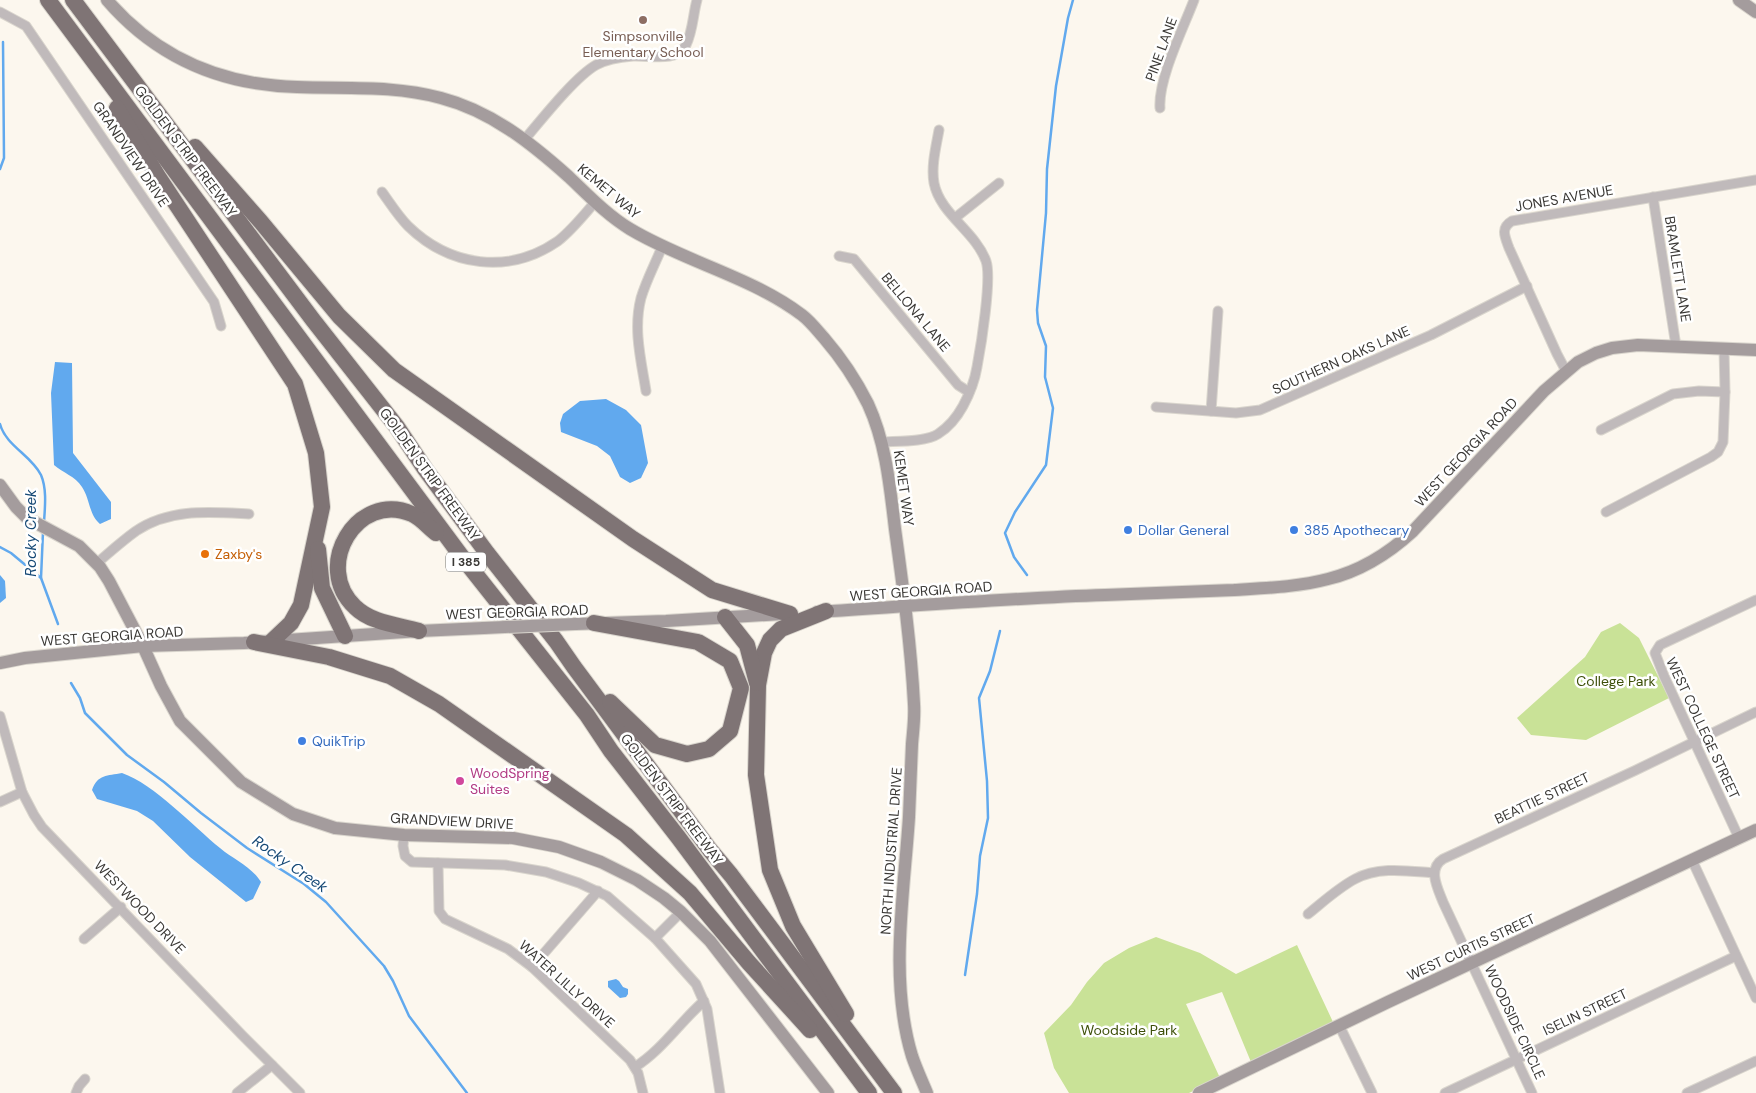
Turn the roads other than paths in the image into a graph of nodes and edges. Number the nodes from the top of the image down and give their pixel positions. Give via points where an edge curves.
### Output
1 (48, 0) edge
2 (73, 0) edge
3 (107, 0) edge
4 (697, 0) edge
5 (1194, 0) edge
6 (1738, 0) edge
7 (0, 12) edge
8 (1756, 12) edge
9 (68, 27) junction
10 (113, 54) junction
11 (1160, 108) dead end
12 (939, 130) dead end
13 (525, 139) junction
14 (1756, 180) edge
15 (999, 183) dead end
16 (382, 192) dead end
17 (1653, 197) junction
18 (595, 202) junction
19 (955, 218) junction
20 (662, 247) junction
21 (838, 256) dead end
22 (1527, 286) junction
23 (1218, 311) dead end
24 (221, 326) dead end
25 (1676, 346) junction
26 (1724, 348) junction
27 (1756, 350) edge
28 (1566, 371) junction
29 (646, 391) dead end
30 (969, 392) junction
31 (1724, 392) junction
32 (1156, 406) dead end
33 (1211, 411) junction
34 (1601, 430) dead end
35 (882, 442) junction
36 (0, 485) edge
37 (1606, 512) dead end
38 (248, 514) dead end
39 (316, 537) junction
40 (462, 557) junction
41 (96, 563) junction
42 (1756, 600) edge
43 (906, 607) junction
44 (826, 612) junction
45 (790, 614) junction
46 (724, 617) junction
47 (594, 623) junction
48 (419, 631) junction
49 (345, 636) junction
50 (272, 641) junction
51 (254, 642) junction
52 (143, 646) junction
53 (0, 663) edge
54 (574, 667) junction
55 (758, 685) junction
56 (1756, 712) edge
57 (0, 716) edge
58 (1695, 742) junction
59 (22, 792) junction
60 (0, 802) edge
61 (1756, 830) edge
62 (404, 835) junction
63 (1740, 838) junction
64 (1692, 860) junction
65 (438, 863) junction
66 (1434, 873) junction
67 (598, 891) junction
68 (121, 907) junction
69 (680, 912) junction
70 (1308, 914) dead end
71 (655, 938) junction
72 (84, 940) dead end
73 (1736, 956) junction
74 (1472, 963) junction
75 (532, 967) junction
76 (1756, 998) edge
77 (704, 1001) junction
78 (1340, 1025) junction
79 (1517, 1059) junction
80 (1756, 1061) edge
81 (272, 1065) junction
82 (636, 1067) junction
83 (85, 1079) dead end
84 (891, 1089) edge
85 (76, 1093) edge
86 (237, 1093) edge
87 (300, 1093) edge
88 (643, 1093) edge
89 (720, 1093) edge
90 (828, 1093) edge
91 (868, 1093) edge
92 (927, 1093) edge
93 (1199, 1093) edge
94 (1372, 1093) edge
95 (1445, 1093) edge
96 (1532, 1093) edge
97 (1687, 1093) edge

1 - 9 highway, GOLDEN STRIP FREEWAY / I 385
2 - 10 highway, GOLDEN STRIP FREEWAY / I 385
3 - 13 street, KEMET WAY via 145,37 169,53 229,79 293,87 416,92 458,103 493,118
4 - 13 street via 690,35 681,51 666,57 619,58 593,66
5 - 11 street, PINE LANE via 1160,89
6 - 8 street
7 - 24 street, GRANDVIEW DRIVE via 26,26 214,302
9 - 39 highway via 159,178 295,384 316,453 322,507
9 - 40 highway, GOLDEN STRIP FREEWAY / I 385
10 - 45 highway via 262,222 339,316 394,370 633,539 712,590
10 - 54 highway, GOLDEN STRIP FREEWAY / I 385
12 - 19 street via 933,165 934,183 940,202
13 - 18 street, KEMET WAY
14 - 17 street, JONES AVENUE
15 - 19 street
16 - 18 street via 408,226 433,246 468,260 486,263 523,258 547,248 574,226
17 - 22 street, JONES AVENUE via 1509,223 1504,234
17 - 25 street, BRAMLETT LANE
18 - 20 street, KEMET WAY via 625,226
19 - 30 street via 971,236 986,262 988,281 977,368
20 - 29 street via 641,298 638,320 638,344
20 - 35 street, KEMET WAY via 744,281 778,298 806,318 844,360 870,408
21 - 30 street, BELLONA LANE via 854,259 958,385
22 - 28 street, JONES AVENUE
22 - 33 street, SOUTHERN OAKS LANE via 1431,335 1272,406 1246,412
23 - 33 street
25 - 26 street, WEST GEORGIA ROAD
25 - 28 street, WEST GEORGIA ROAD via 1612,348 1578,362
26 - 27 street, WEST GEORGIA ROAD
26 - 31 street
28 - 43 street, WEST GEORGIA ROAD via 1399,544 1372,562 1343,575 1312,583 1272,587
30 - 35 street via 952,424 936,435
31 - 34 street via 1673,394
31 - 37 street via 1723,442 1715,454
32 - 33 street, SOUTHERN OAKS LANE
35 - 43 street, KEMET WAY
36 - 41 street, GRANDVIEW DRIVE via 16,507 33,522 79,546
38 - 41 street via 196,511 167,517 137,530
39 - 49 highway via 322,588
39 - 50 highway via 300,605 291,623
40 - 48 highway via 421,520 402,511 380,511 357,523 348,532 337,566 346,598 369,617
40 - 91 highway, GOLDEN STRIP FREEWAY / I 385 via 587,715
41 - 52 street, GRANDVIEW DRIVE
42 - 58 street, WEST COLLEGE STREET via 1655,650 1655,657
43 - 44 street, WEST GEORGIA ROAD
43 - 92 street, NORTH INDUSTRIAL DRIVE via 914,708 900,950 903,1011 912,1055
44 - 45 street, WEST GEORGIA ROAD
44 - 55 highway via 781,628 764,653
45 - 46 street, WEST GEORGIA ROAD
46 - 47 street, WEST GEORGIA ROAD
46 - 55 highway via 747,645
47 - 48 street, WEST GEORGIA ROAD, bridge
47 - 54 highway via 698,642 730,661 741,688 730,731 710,749 686,754 654,745
48 - 49 street, WEST GEORGIA ROAD
49 - 50 street, WEST GEORGIA ROAD
50 - 51 street, WEST GEORGIA ROAD
51 - 52 street, WEST GEORGIA ROAD
51 - 91 highway via 329,657 390,676 439,704 626,835 690,893
52 - 53 street, WEST GEORGIA ROAD
52 - 62 street, GRANDVIEW DRIVE via 180,721 241,782 293,814 316,822 335,828
54 - 84 highway, GOLDEN STRIP FREEWAY / I 385
55 - 84 highway via 756,775 770,870 792,926
56 - 58 street, BEATTIE STREET
57 - 59 street, WESTWOOD DRIVE
58 - 63 street, WEST COLLEGE STREET
58 - 66 street, BEATTIE STREET via 1443,860 1437,864
59 - 60 street
59 - 68 street, WESTWOOD DRIVE via 42,827
61 - 63 street, WEST CURTIS STREET
62 - 65 street via 405,856 412,862
62 - 69 street, GRANDVIEW DRIVE via 513,838 559,847 601,862 637,880
63 - 64 street, WEST CURTIS STREET
64 - 73 street
64 - 74 street, WEST CURTIS STREET
65 - 67 street via 505,865 546,872
65 - 75 street, WATER LILLY DRIVE via 439,911 446,919 508,949
66 - 70 street via 1373,872 1354,879
66 - 74 street via 1443,902
67 - 71 street
67 - 75 street
68 - 72 street
68 - 81 street, WESTWOOD DRIVE
69 - 71 street
69 - 90 street, GRANDVIEW DRIVE via 710,941
71 - 77 street via 696,984
73 - 76 street
73 - 79 street, ISELIN STREET
74 - 78 street, WEST CURTIS STREET
74 - 79 street, WOODSIDE CIRCLE
75 - 82 street, WATER LILLY DRIVE
77 - 82 street via 648,1059
77 - 89 street
78 - 93 street, WEST CURTIS STREET
78 - 94 street
79 - 95 street, ISELIN STREET
79 - 96 street, WOODSIDE CIRCLE
80 - 97 street
81 - 86 street
81 - 87 street, WESTWOOD DRIVE
82 - 88 street, WATER LILLY DRIVE
83 - 85 street

